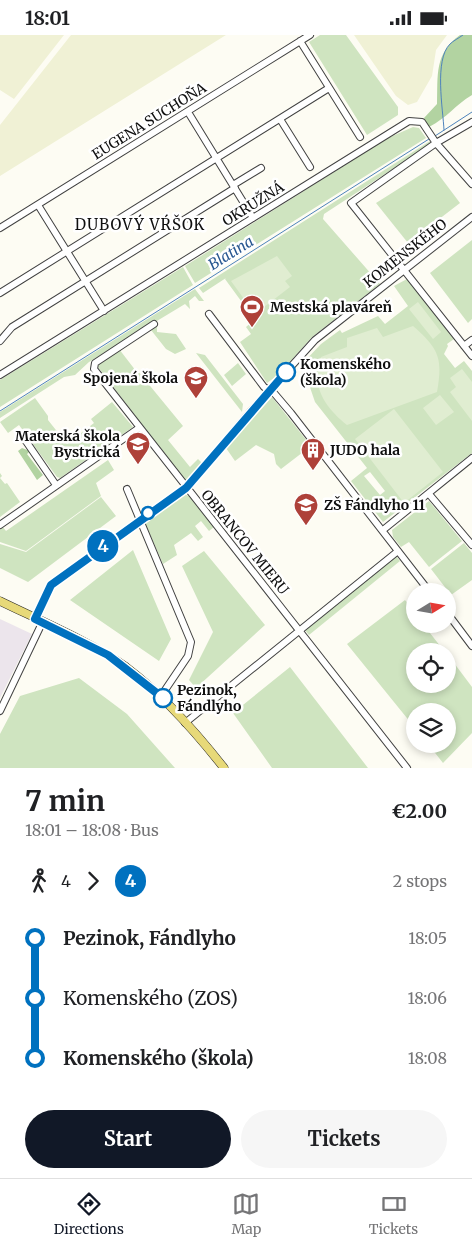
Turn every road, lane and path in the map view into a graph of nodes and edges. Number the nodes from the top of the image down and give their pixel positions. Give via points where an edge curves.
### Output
1 (310, 35) edge
2 (300, 41) junction
3 (329, 88) junction
4 (188, 112) junction
5 (280, 119) junction
6 (472, 122) edge
7 (360, 137) dead end
8 (435, 142) junction
9 (216, 158) junction
10 (310, 167) dead end
11 (261, 168) dead end
12 (472, 184) edge
13 (234, 187) junction
14 (38, 205) junction
15 (472, 217) edge
16 (253, 218) junction
17 (0, 228) edge
18 (67, 251) junction
19 (405, 270) junction
20 (86, 282) junction
21 (0, 293) edge
22 (104, 311) junction
23 (210, 314) dead end
24 (154, 324) dead end
25 (472, 340) edge
26 (0, 341) edge
27 (464, 346) junction
28 (472, 356) edge
29 (0, 375) edge
30 (271, 391) junction
31 (139, 428) junction
32 (20, 434) dead end
33 (472, 458) edge
34 (56, 485) junction
35 (186, 488) junction
36 (127, 489) dead end
37 (429, 494) junction
38 (140, 519) junction
39 (0, 525) edge
40 (383, 531) junction
41 (472, 545) edge
42 (398, 551) junction
43 (423, 583) edge
44 (0, 601) edge
45 (35, 619) junction
46 (42, 623) junction
47 (456, 625) edge
48 (299, 630) junction
49 (472, 646) edge
50 (161, 696) junction
51 (0, 711) edge
52 (185, 723) junction
53 (224, 768) edge
54 (407, 768) edge

1 - 2 street, EUGENA SUCHOŇA
2 - 3 street
2 - 4 street, EUGENA SUCHOŇA
3 - 5 street
3 - 7 street
4 - 9 street
4 - 14 street, EUGENA SUCHOŇA
5 - 9 street
5 - 10 street
6 - 8 street
8 - 12 street, OKRUŽNÁ
8 - 16 street, OKRUŽNÁ via 422,122 409,121
8 - 19 street via 351,203
9 - 13 street
9 - 18 street
11 - 13 street
13 - 16 street
13 - 20 street
14 - 17 street, EUGENA SUCHOŇA
14 - 18 street
15 - 19 street, KOMENSKÉHO
16 - 22 street, OKRUŽNÁ
18 - 20 street
18 - 21 street
19 - 27 street
19 - 30 street, KOMENSKÉHO via 315,340
20 - 22 street
20 - 26 street via 12,327
22 - 29 street, OKRUŽNÁ
23 - 30 street via 264,387
24 - 31 street, OBRANCOV MIERU via 93,366
25 - 27 street
27 - 28 street
30 - 35 street, KOMENSKÉHO
30 - 40 street
31 - 34 street
31 - 35 street, OBRANCOV MIERU
32 - 34 street
33 - 37 street
34 - 39 street
35 - 38 street, KOMENSKÉHO
35 - 48 street, OBRANCOV MIERU
36 - 38 street
37 - 40 street
37 - 41 street
38 - 45 street, KOMENSKÉHO via 51,585
38 - 50 street via 191,642 188,655
40 - 42 street
42 - 43 street
42 - 48 street
44 - 45 main road
45 - 46 main road
46 - 50 main road via 108,655
46 - 51 street
47 - 49 street
48 - 52 street
48 - 54 street, OBRANCOV MIERU
50 - 52 main road
52 - 53 main road

